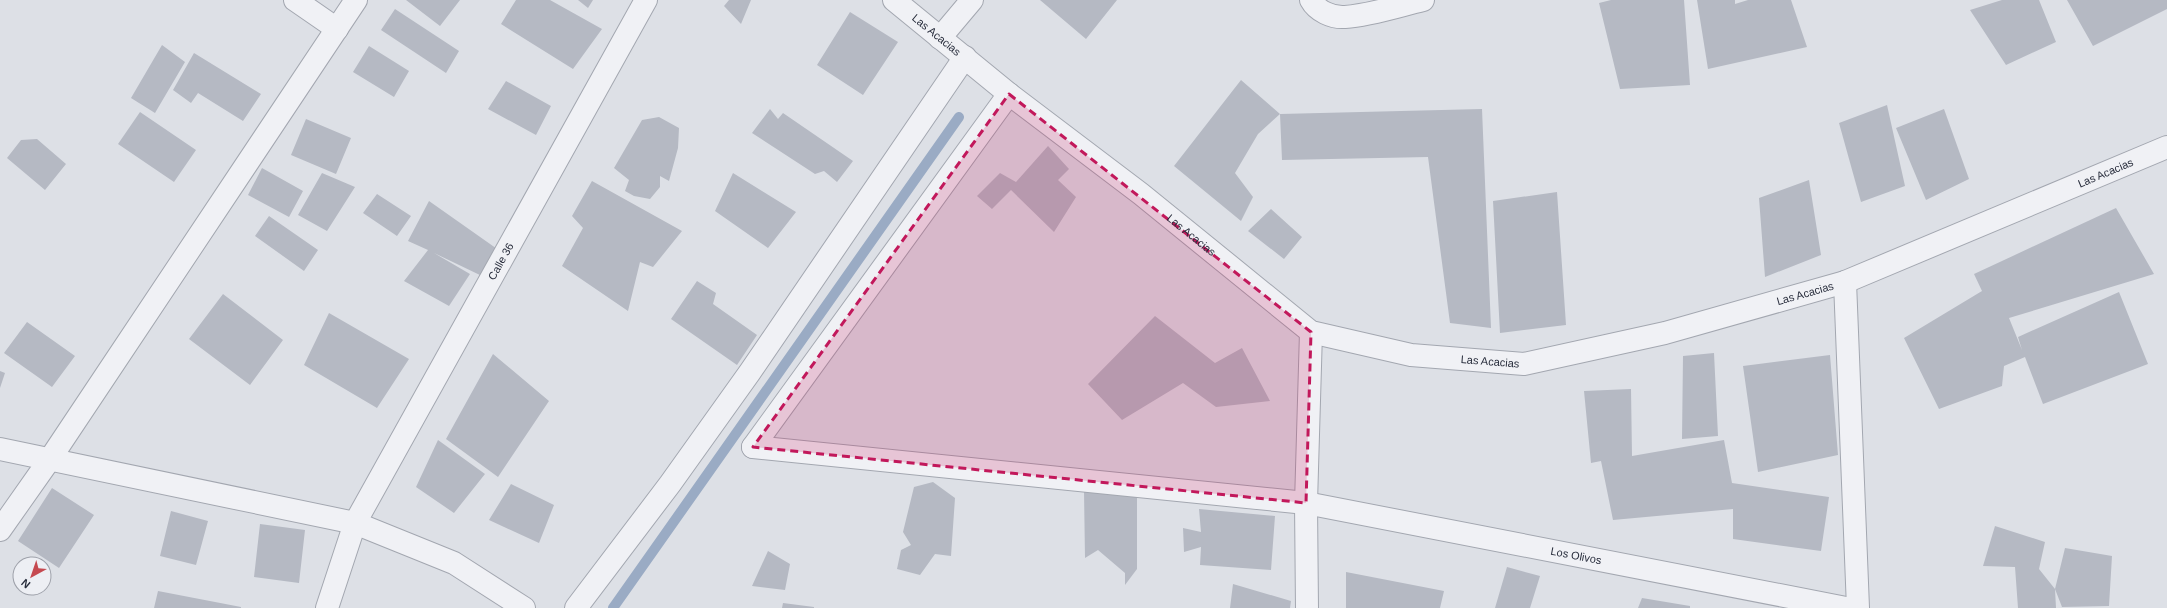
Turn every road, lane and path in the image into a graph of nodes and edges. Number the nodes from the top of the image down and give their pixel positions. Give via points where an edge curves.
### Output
1 (295, 0) edge
2 (356, 0) edge
3 (646, 0) edge
4 (894, 0) edge
5 (972, 0) edge
6 (1311, 0) edge
7 (1424, 0) edge
8 (337, 29) junction
9 (940, 38) junction
10 (965, 57) junction
11 (1009, 94) junction
12 (2167, 147) edge
13 (1845, 282) junction
14 (1311, 332) junction
15 (0, 449) edge
16 (50, 459) junction
17 (1306, 503) junction
18 (355, 523) junction
19 (0, 530) edge
20 (327, 608) edge
21 (524, 608) edge
22 (576, 608) edge
23 (1307, 608) edge
24 (1846, 608) edge
25 (1858, 608) edge

1 - 8 street
2 - 8 street
3 - 18 street, Calle 36
4 - 9 street, Las Acacias
5 - 9 street
6 - 7 street via 1314,6 1328,15 1344,17
8 - 16 street
9 - 10 street, Las Acacias
10 - 11 street, Las Acacias
10 - 22 street via 741,385
11 - 14 street, Las Acacias via 1141,194
11 - 17 street, Los Olivos via 753,447
12 - 13 street, Las Acacias
13 - 14 street, Las Acacias via 1665,333 1524,364 1411,354
13 - 25 street
14 - 17 street
15 - 16 street
16 - 18 street
16 - 19 street
17 - 23 street
17 - 24 street, Los Olivos
18 - 20 street, Calle 36
18 - 21 street via 454,563

